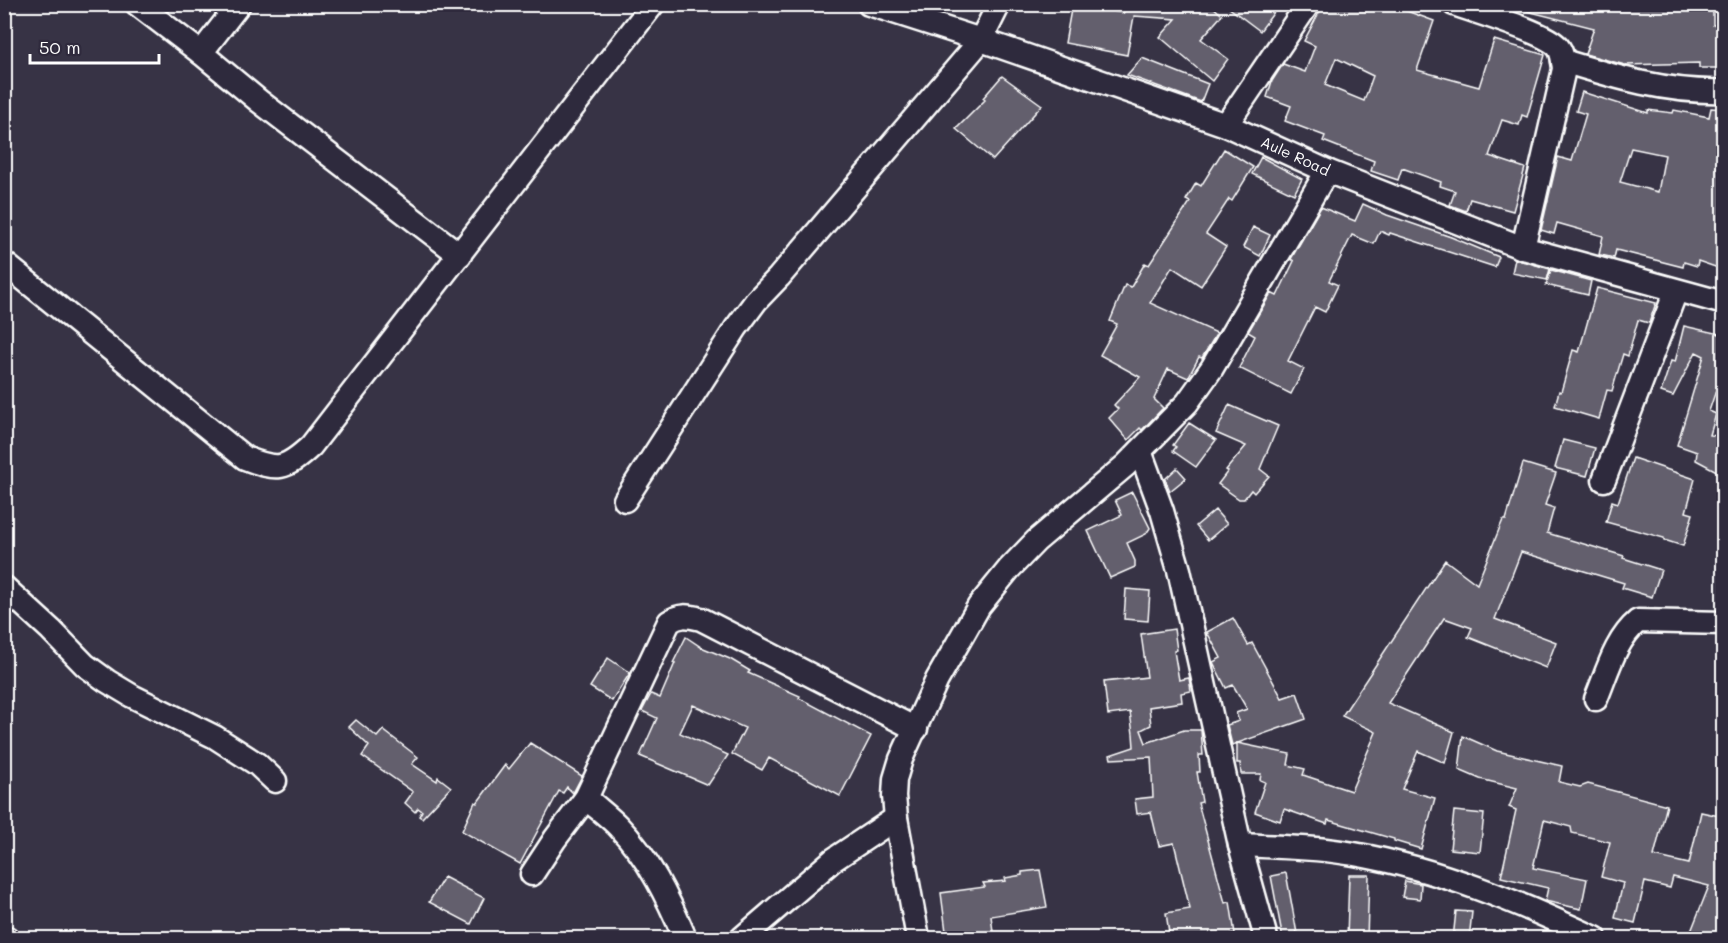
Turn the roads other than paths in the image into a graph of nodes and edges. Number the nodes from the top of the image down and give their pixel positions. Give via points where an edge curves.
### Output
1 (137, 4) edge
2 (239, 4) edge
3 (653, 4) edge
4 (869, 4) edge
5 (999, 4) edge
6 (1308, 4) edge
7 (1454, 4) edge
8 (981, 40) junction
9 (201, 53) junction
10 (1563, 61) junction
11 (1724, 91) edge
12 (1226, 125) junction
13 (1328, 171) junction
14 (1523, 248) junction
15 (460, 255) junction
16 (4, 263) edge
17 (1676, 291) junction
18 (1724, 303) edge
19 (1140, 451) junction
20 (1604, 480) dead end
21 (625, 500) dead end
22 (4, 587) edge
23 (1724, 623) edge
24 (1596, 699) dead end
25 (916, 729) junction
26 (275, 781) dead end
27 (586, 798) junction
28 (896, 818) junction
29 (1240, 845) junction
30 (532, 874) dead end
31 (685, 939) edge
32 (742, 939) edge
33 (918, 939) edge
34 (1266, 939) edge
35 (1595, 939) edge

1 - 9 street
2 - 9 street
3 - 15 street
4 - 8 street, Aule Road
5 - 8 street
6 - 12 street
7 - 10 street via 1547,39 1557,45
8 - 12 street, Aule Road
8 - 21 street via 756,301
9 - 15 street
10 - 11 street via 1627,81
10 - 14 street
12 - 13 street, Aule Road
13 - 14 street, Aule Road
13 - 19 street via 1212,368 1187,403
14 - 17 street, Aule Road
15 - 16 street via 311,446 294,462 277,468 245,458
17 - 18 street, Aule Road
17 - 20 street
19 - 25 street via 1009,569 974,615 937,680
19 - 29 street via 1179,570
22 - 26 street via 85,665 107,681 215,736
23 - 24 street via 1638,621 1627,630 1616,650
25 - 27 street via 701,619 677,616 669,622
25 - 28 street via 895,779
27 - 30 street
27 - 31 street via 619,827 644,859 668,896
28 - 32 street via 833,860
28 - 33 street
29 - 34 street
29 - 35 street via 1352,853 1418,868 1465,883

